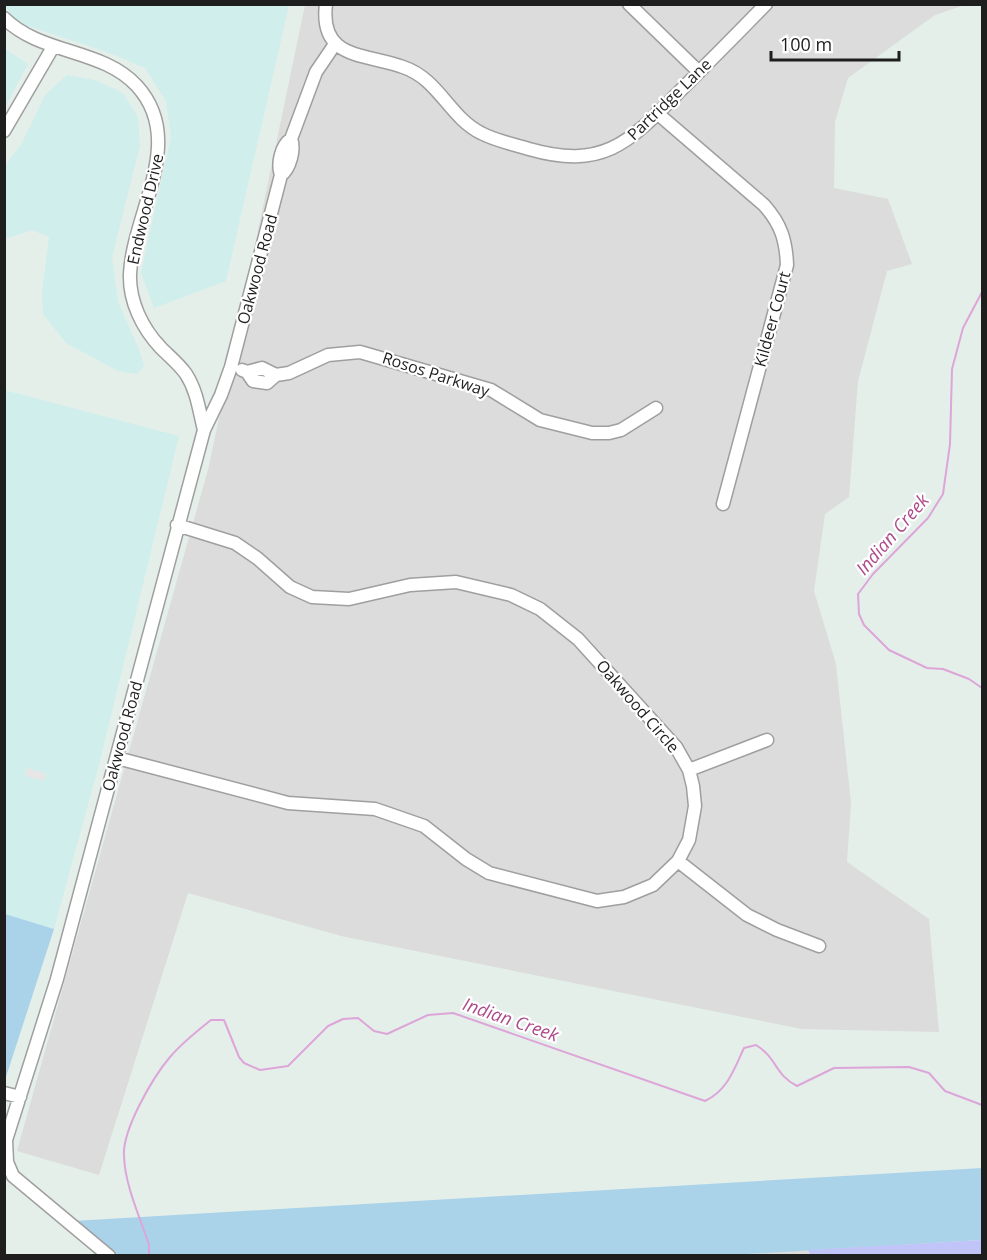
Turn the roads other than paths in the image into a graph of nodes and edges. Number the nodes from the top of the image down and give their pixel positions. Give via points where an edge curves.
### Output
1 (326, 4) edge
2 (629, 4) edge
3 (766, 4) edge
4 (4, 18) edge
5 (335, 44) junction
6 (53, 47) junction
7 (699, 72) junction
8 (657, 113) junction
9 (4, 131) edge
10 (231, 367) junction
11 (656, 408) dead end
12 (204, 430) junction
13 (723, 504) dead end
14 (177, 525) junction
15 (767, 740) dead end
16 (117, 758) junction
17 (689, 770) junction
18 (678, 861) junction
19 (819, 946) dead end
20 (4, 1093) edge
21 (20, 1097) junction
22 (109, 1256) edge

1 - 5 street via 328,36
2 - 7 street
3 - 7 street, Partridge Lane
4 - 6 street, Endwood Drive
5 - 8 street, Partridge Lane via 356,55 421,75 459,118 479,132 553,156 578,158 602,153 635,135
5 - 10 street, Oakwood Road via 316,72 291,139 285,144 281,175
6 - 9 street
6 - 12 street, Endwood Drive via 126,75 138,87 155,117 158,154 133,256 131,289 146,329 184,371 195,390
7 - 8 street, Partridge Lane
8 - 13 street, Kildeer Court via 764,205 778,224 786,245 786,265
10 - 11 street, Rosos Parkway via 247,372 249,378 261,384 328,355 360,352 491,390 540,420 592,433 621,430
10 - 12 street, Oakwood Road
12 - 14 street, Oakwood Road
14 - 16 street, Oakwood Road
14 - 17 street, Oakwood Circle via 236,543 290,587 312,597 349,599 442,582 491,589 527,602 578,639 667,735
15 - 17 street
16 - 18 street, Oakwood Circle via 288,803 358,806 385,812 424,826 489,873 581,898 609,900 638,892 664,877
16 - 21 street, Oakwood Road
17 - 18 street, Oakwood Circle via 694,818
18 - 19 street via 747,915
20 - 21 street
21 - 22 street, Oakwood Road via 5,1149 13,1176

